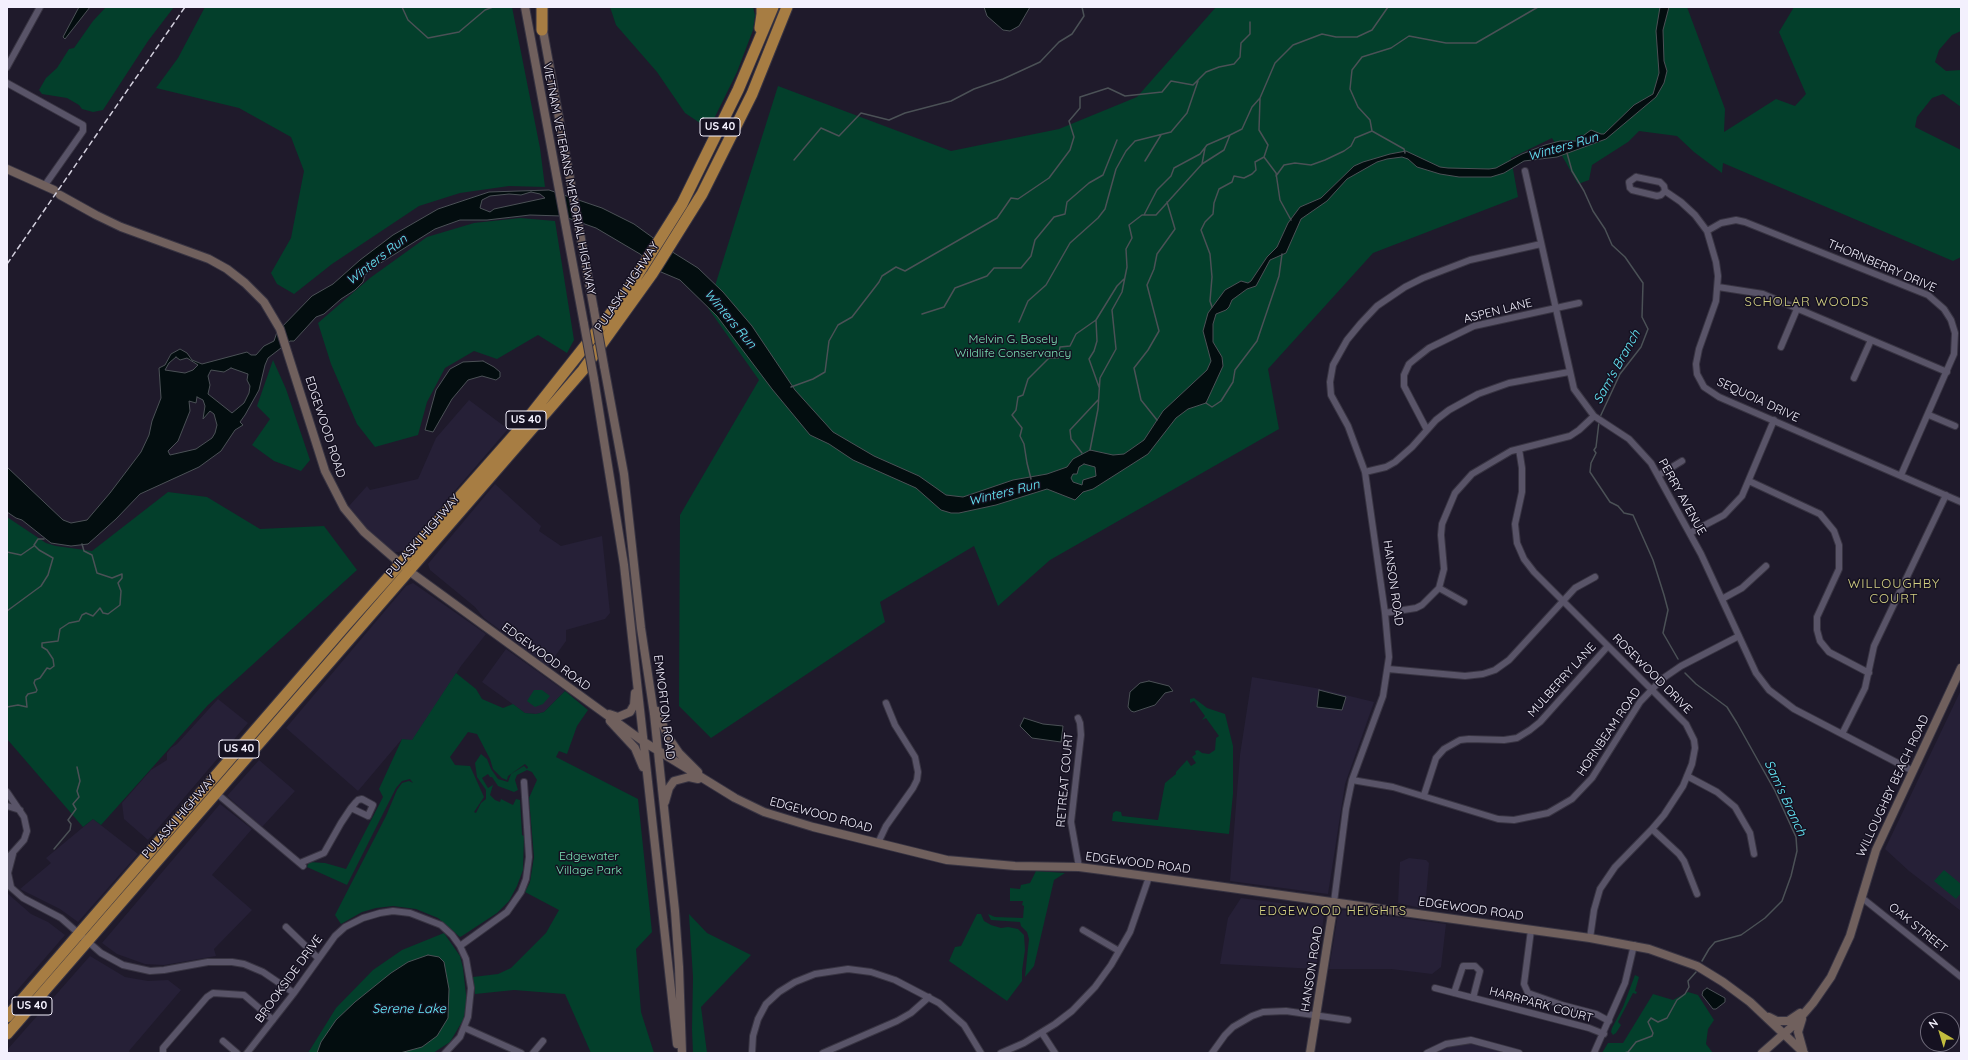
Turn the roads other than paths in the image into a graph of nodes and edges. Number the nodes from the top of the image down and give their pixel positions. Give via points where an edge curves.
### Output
1 (40, 7) edge
2 (524, 7) edge
3 (538, 7) edge
4 (542, 7) edge
5 (762, 7) edge
6 (773, 7) edge
7 (787, 7) edge
8 (542, 30) junction
9 (7, 67) edge
10 (748, 68) junction
11 (7, 83) edge
12 (7, 169) edge
13 (1525, 171) dead end
14 (44, 185) junction
15 (1665, 192) junction
16 (1707, 231) junction
17 (1541, 244) junction
18 (1718, 287) junction
19 (1579, 303) dead end
20 (1555, 308) junction
21 (1797, 309) junction
22 (1871, 340) junction
23 (1781, 347) dead end
24 (604, 366) joint
25 (1570, 372) junction
26 (1947, 372) junction
27 (1854, 378) dead end
28 (594, 379) joint
29 (1929, 415) junction
30 (1594, 416) junction
31 (1774, 420) junction
32 (1955, 426) dead end
33 (1427, 430) junction
34 (1519, 449) junction
35 (1682, 461) dead end
36 (1365, 472) junction
37 (1659, 475) junction
38 (1901, 475) junction
39 (1749, 481) junction
40 (1946, 495) junction
41 (1961, 502) edge
42 (1690, 533) junction
43 (400, 564) junction
44 (1766, 566) dead end
45 (409, 571) junction
46 (1595, 577) dead end
47 (1439, 588) junction
48 (1722, 599) junction
49 (1563, 601) junction
50 (1464, 602) dead end
51 (1385, 613) junction
52 (1739, 636) junction
53 (1608, 646) junction
54 (1961, 668) edge
55 (1388, 669) junction
56 (1869, 673) junction
57 (638, 682) junction
58 (651, 686) junction
59 (1651, 690) junction
60 (886, 703) dead end
61 (603, 712) junction
62 (1078, 718) dead end
63 (1842, 734) junction
64 (644, 742) junction
65 (658, 752) junction
66 (1912, 771) junction
67 (1687, 776) junction
68 (1352, 780) junction
69 (524, 782) dead end
70 (708, 782) junction
71 (207, 786) junction
72 (649, 789) junction
73 (7, 792) edge
74 (216, 794) junction
75 (1424, 795) junction
76 (7, 806) edge
77 (351, 808) dead end
78 (20, 810) junction
79 (664, 810) junction
80 (1652, 829) junction
81 (878, 843) junction
82 (14, 852) junction
83 (1754, 854) dead end
84 (7, 859) edge
85 (1079, 867) junction
86 (1149, 876) junction
87 (9, 886) edge
88 (1697, 894) dead end
89 (1861, 897) junction
90 (1334, 902) junction
91 (286, 927) dead end
92 (1083, 930) dead end
93 (1531, 930) junction
94 (83, 938) junction
95 (1590, 938) junction
96 (1634, 945) junction
97 (460, 946) junction
98 (1119, 951) junction
99 (318, 958) junction
100 (1961, 977) edge
101 (1435, 988) dead end
102 (294, 993) junction
103 (1454, 993) junction
104 (929, 997) junction
105 (1473, 998) junction
106 (1814, 1003) junction
107 (1760, 1012) junction
108 (1804, 1014) junction
109 (1317, 1015) junction
110 (7, 1017) edge
111 (273, 1020) junction
112 (1348, 1020) dead end
113 (1610, 1021) junction
114 (465, 1028) junction
115 (1042, 1032) junction
116 (7, 1034) edge
117 (1604, 1034) junction
118 (1785, 1034) junction
119 (223, 1041) dead end
120 (543, 1041) dead end
121 (163, 1053) edge
122 (237, 1053) edge
123 (247, 1053) edge
124 (445, 1053) edge
125 (521, 1053) edge
126 (533, 1053) edge
127 (678, 1053) edge
128 (682, 1053) edge
129 (752, 1053) edge
130 (823, 1053) edge
131 (981, 1053) edge
132 (1001, 1053) edge
133 (1055, 1053) edge
134 (1212, 1053) edge
135 (1310, 1053) edge
136 (1428, 1053) edge
137 (1519, 1053) edge
138 (1594, 1053) edge
139 (1762, 1053) edge
140 (1804, 1053) edge

1 - 9 street
2 - 28 main road, VIETNAM VETERANS MEMORIAL HIGHWAY, bridge
3 - 8 main road, VIETNAM VETERANS MEMORIAL HIGHWAY
4 - 8 highway
5 - 10 highway via 761,22
6 - 10 highway, PULASKI HIGHWAY / US 40
7 - 45 highway, PULASKI HIGHWAY / US 40 via 735,130 702,194 669,249 583,370
8 - 24 main road, VIETNAM VETERANS MEMORIAL HIGHWAY, bridge
10 - 43 highway, PULASKI HIGHWAY / US 40 via 682,204 622,298 517,432
11 - 14 street via 83,125 83,131
12 - 14 main road, EDGEWOOD ROAD
13 - 17 street, PERRY AVENUE
14 - 43 main road, EDGEWOOD ROAD via 106,220 221,265 245,283 267,307 280,329 320,458 337,495 357,525
15 - 15 street, SEQUOIA DRIVE via 1664,186 1657,181 1636,177 1629,182 1632,190 1657,196
15 - 16 street, SEQUOIA DRIVE via 1689,208
16 - 18 street, SEQUOIA DRIVE via 1716,262
16 - 26 street, THORNBERRY DRIVE via 1721,223 1736,220 1745,222 1928,295 1946,312 1955,333 1955,350
17 - 20 street, PERRY AVENUE
17 - 36 street, HANSON ROAD via 1470,260 1417,281 1377,306 1347,340 1333,365 1330,389 1354,440
18 - 21 street via 1759,292
18 - 31 street, SEQUOIA DRIVE via 1713,315 1697,358 1697,374 1710,392
19 - 20 street, ASPEN LANE
20 - 25 street, PERRY AVENUE
20 - 33 street, ASPEN LANE via 1474,326 1429,348 1409,364 1404,375 1404,386
21 - 22 street
21 - 23 street
22 - 26 street
22 - 27 street
24 - 58 main road, EMMORTON ROAD via 624,474 641,628
25 - 30 street, PERRY AVENUE via 1574,389
25 - 33 street via 1490,388 1449,410
26 - 29 street, THORNBERRY DRIVE
28 - 57 main road, EMMORTON ROAD via 621,542
29 - 32 street
29 - 38 street, THORNBERRY DRIVE
30 - 34 street via 1570,436
30 - 37 street, PERRY AVENUE via 1637,446
31 - 38 street, SEQUOIA DRIVE
31 - 39 street
33 - 36 street via 1395,462
34 - 47 street via 1501,455 1482,466 1455,494 1442,524 1444,569
34 - 49 street, ROSEWOOD DRIVE via 1523,478 1515,524 1517,543 1524,560
35 - 37 street
36 - 51 street, HANSON ROAD
37 - 42 street, PERRY AVENUE
38 - 40 street, SEQUOIA DRIVE
39 - 42 street via 1742,496 1732,508 1713,522
39 - 56 street via 1820,514 1834,531 1839,545 1839,569 1817,617 1817,630 1820,640 1829,652
40 - 41 street, SEQUOIA DRIVE
40 - 56 street via 1874,646
42 - 48 street, PERRY AVENUE
43 - 45 main road, EDGEWOOD ROAD
43 - 71 highway, PULASKI HIGHWAY / US 40
44 - 48 street via 1742,588
45 - 61 main road, EDGEWOOD ROAD
45 - 74 highway, PULASKI HIGHWAY / US 40
46 - 49 street via 1583,582
47 - 50 street
47 - 51 street via 1416,608
48 - 52 street, PERRY AVENUE
49 - 53 street, ROSEWOOD DRIVE
49 - 55 street via 1509,660 1494,670 1465,676
51 - 55 street, HANSON ROAD
52 - 59 street, HORNBEAM ROAD via 1681,666
52 - 63 street, PERRY AVENUE via 1756,673 1774,695 1794,709
53 - 59 street, ROSEWOOD DRIVE
53 - 75 street, MULBERRY LANE via 1530,730 1517,738 1504,740 1460,740 1444,749 1434,762
54 - 66 main road, WILLOUGHBY BEACH ROAD
55 - 68 street, HANSON ROAD via 1380,705
56 - 63 street via 1865,688
57 - 61 main road via 634,705 630,712 618,717
57 - 64 main road, EMMORTON ROAD
58 - 65 main road, EMMORTON ROAD
58 - 70 main road via 656,708 668,737 679,753
59 - 67 street, ROSEWOOD DRIVE via 1686,724 1694,740 1695,755
59 - 75 street, HORNBEAM ROAD via 1640,702 1592,778 1572,799 1548,813 1514,820 1498,819
60 - 81 street via 895,725 915,757 918,772 913,788 886,826
61 - 64 main road, EDGEWOOD ROAD
61 - 72 main road via 637,750
62 - 85 street, RETREAT COURT via 1081,735 1070,822
63 - 66 street, PERRY AVENUE
64 - 65 main road, EDGEWOOD ROAD
64 - 72 main road, EMMORTON ROAD
65 - 70 main road, EDGEWOOD ROAD
65 - 79 main road, EMMORTON ROAD
66 - 89 main road, WILLOUGHBY BEACH ROAD via 1873,857
67 - 80 street, ROSEWOOD DRIVE via 1678,794
67 - 83 street via 1717,792 1735,807 1750,833
68 - 75 street, HORNBEAM ROAD
68 - 90 street, HANSON ROAD
69 - 97 street via 529,862 526,880 507,912
70 - 79 main road via 689,777 674,781 667,793
70 - 81 main road, EDGEWOOD ROAD via 764,812
71 - 74 street
71 - 94 highway, PULASKI HIGHWAY / US 40
72 - 127 main road, EMMORTON ROAD
73 - 78 street
74 - 77 street via 302,865 324,853
74 - 94 highway, PULASKI HIGHWAY / US 40
76 - 78 street
78 - 82 street via 27,823 27,831 24,840
79 - 128 main road, EMMORTON ROAD via 675,911
80 - 88 street via 1682,857 1688,866
80 - 95 street, ROSEWOOD DRIVE via 1615,867 1600,889
81 - 85 main road, EDGEWOOD ROAD via 947,860 1015,866
82 - 84 street
82 - 87 street via 9,867
85 - 86 main road, EDGEWOOD ROAD
86 - 90 main road, EDGEWOOD ROAD
86 - 98 street via 1137,915
87 - 94 street via 23,898 61,918
89 - 100 street, OAK STREET
89 - 106 main road, WILLOUGHBY BEACH ROAD via 1846,947
90 - 93 main road, EDGEWOOD ROAD
90 - 109 main road, HANSON ROAD
91 - 99 street
92 - 98 street
93 - 95 main road, EDGEWOOD ROAD
93 - 113 street via 1524,984 1528,993 1596,1014
94 - 102 street via 117,963 150,971 208,962 244,964 263,972
94 - 110 highway, PULASKI HIGHWAY / US 40
94 - 116 highway, PULASKI HIGHWAY / US 40
95 - 96 main road, EDGEWOOD ROAD
96 - 107 main road, EDGEWOOD ROAD via 1697,966 1723,982
96 - 113 street via 1625,983
97 - 99 street, BROOKSIDE DRIVE via 440,925 410,913 393,911 363,918 345,927
97 - 114 street via 466,959 470,988
98 - 115 street via 1085,998 1064,1018
99 - 102 street, BROOKSIDE DRIVE
101 - 103 street, HARRPARK COURT
102 - 111 street, BROOKSIDE DRIVE
103 - 105 street, HARRPARK COURT
103 - 105 street, HARRPARK COURT via 1463,966 1475,966 1480,971
104 - 129 street via 896,980 871,972 848,969 815,974 787,987 766,1004 754,1028
104 - 130 street via 897,1021
104 - 131 street via 957,1018 968,1030
105 - 117 street, HARRPARK COURT
106 - 107 main road via 1788,1021 1774,1020
106 - 108 main road, WILLOUGHBY BEACH ROAD
107 - 118 main road, EDGEWOOD ROAD
108 - 118 main road, WILLOUGHBY BEACH ROAD
108 - 140 main road via 1798,1032
109 - 112 street
109 - 134 street via 1276,1010 1252,1016 1233,1027
109 - 135 main road, HANSON ROAD
111 - 121 street via 244,995 210,994 163,1048
111 - 123 street, BROOKSIDE DRIVE
113 - 117 street
114 - 124 street via 454,1045
114 - 125 street
115 - 132 street
115 - 133 street
117 - 138 street
118 - 139 main road, WILLOUGHBY BEACH ROAD
118 - 140 main road, EDGEWOOD ROAD
119 - 122 street
120 - 126 street
136 - 137 street via 1446,1044 1471,1040

